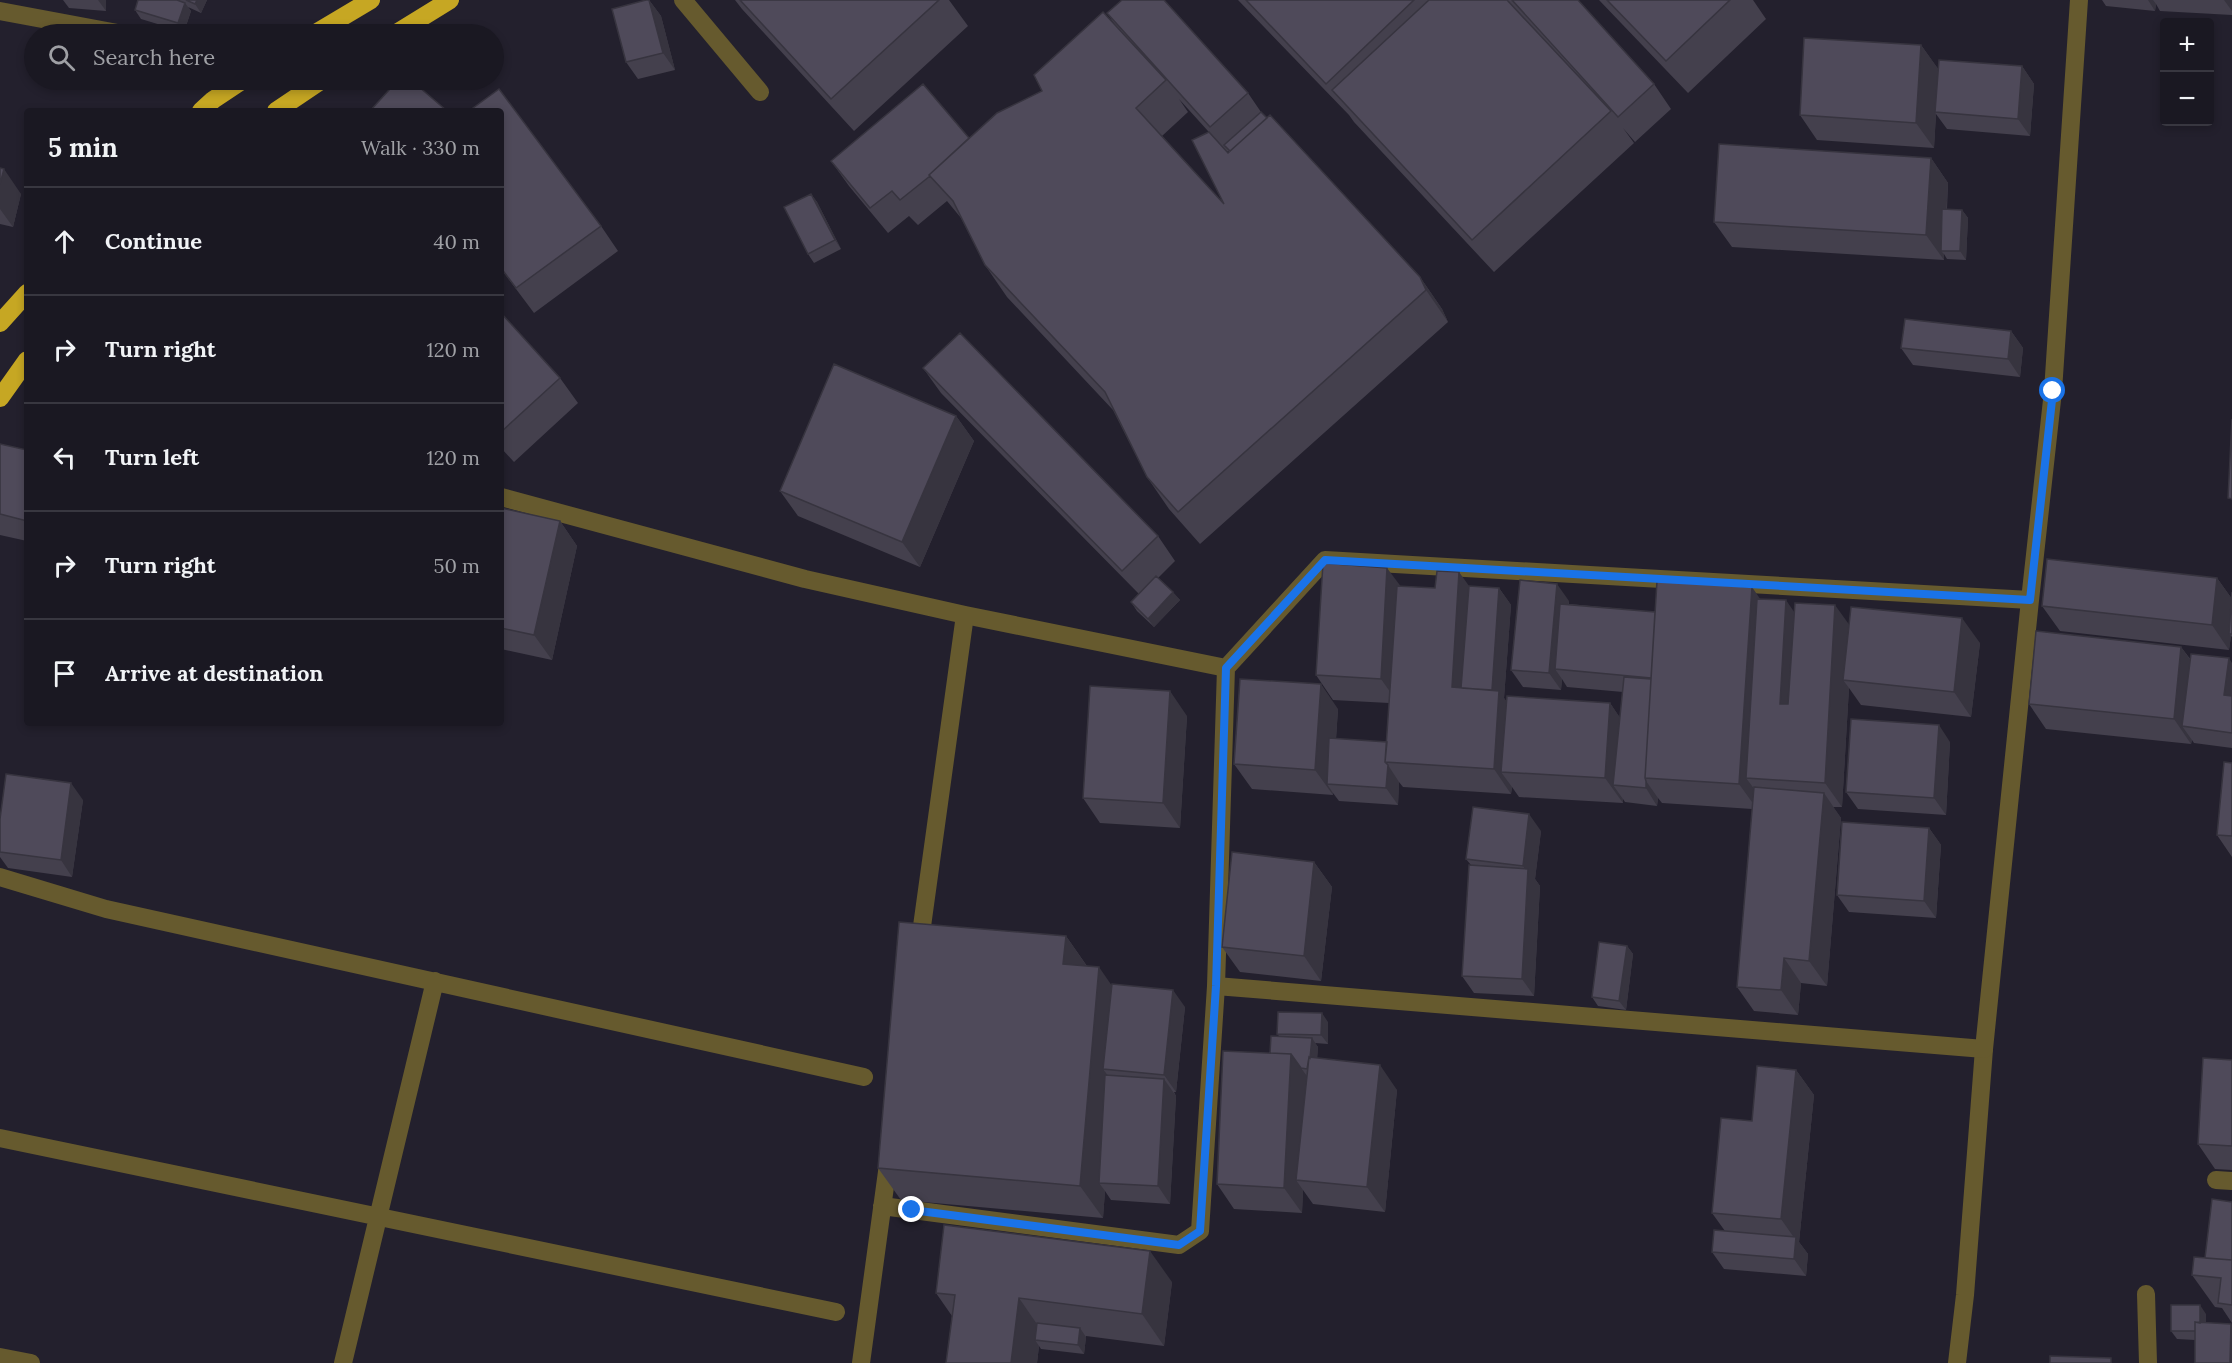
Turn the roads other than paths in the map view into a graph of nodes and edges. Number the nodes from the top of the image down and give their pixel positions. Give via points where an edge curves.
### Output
1 (371, 0) edge
2 (450, 0) edge
3 (683, 0) edge
4 (2079, 0) edge
5 (0, 11) edge
6 (70, 24) edge
7 (331, 24) edge
8 (411, 24) edge
9 (228, 90) edge
10 (307, 90) edge
11 (760, 92) dead end
12 (204, 108) edge
13 (280, 108) edge
14 (24, 296) edge
15 (0, 323) edge
16 (24, 364) edge
17 (0, 398) edge
18 (504, 498) edge
19 (2030, 600) junction
20 (965, 615) junction
21 (1226, 668) junction
22 (0, 877) edge
23 (916, 970) edge
24 (435, 981) junction
25 (1216, 986) junction
26 (1984, 1049) junction
27 (864, 1077) dead end
28 (892, 1135) edge
29 (0, 1138) edge
30 (882, 1206) junction
31 (378, 1217) junction
32 (2146, 1293) dead end
33 (836, 1312) dead end
34 (0, 1357) edge
35 (31, 1363) edge
36 (343, 1363) edge
37 (861, 1363) edge
38 (1957, 1363) edge
39 (2148, 1363) edge

1 - 7 highway
2 - 8 highway
3 - 11 street
4 - 19 street via 2053,391
5 - 6 street
9 - 12 highway
10 - 13 highway
14 - 15 highway
16 - 17 highway
18 - 20 street via 805,579
19 - 21 street via 1325,560
19 - 26 street
20 - 21 street
20 - 23 street
21 - 25 street
22 - 24 street via 106,909
24 - 27 street
24 - 31 street
25 - 26 street
25 - 30 street via 1200,1231 1179,1245
26 - 38 street
28 - 30 street
29 - 31 street
30 - 37 street
31 - 33 street
31 - 36 street
32 - 39 street
34 - 35 street

